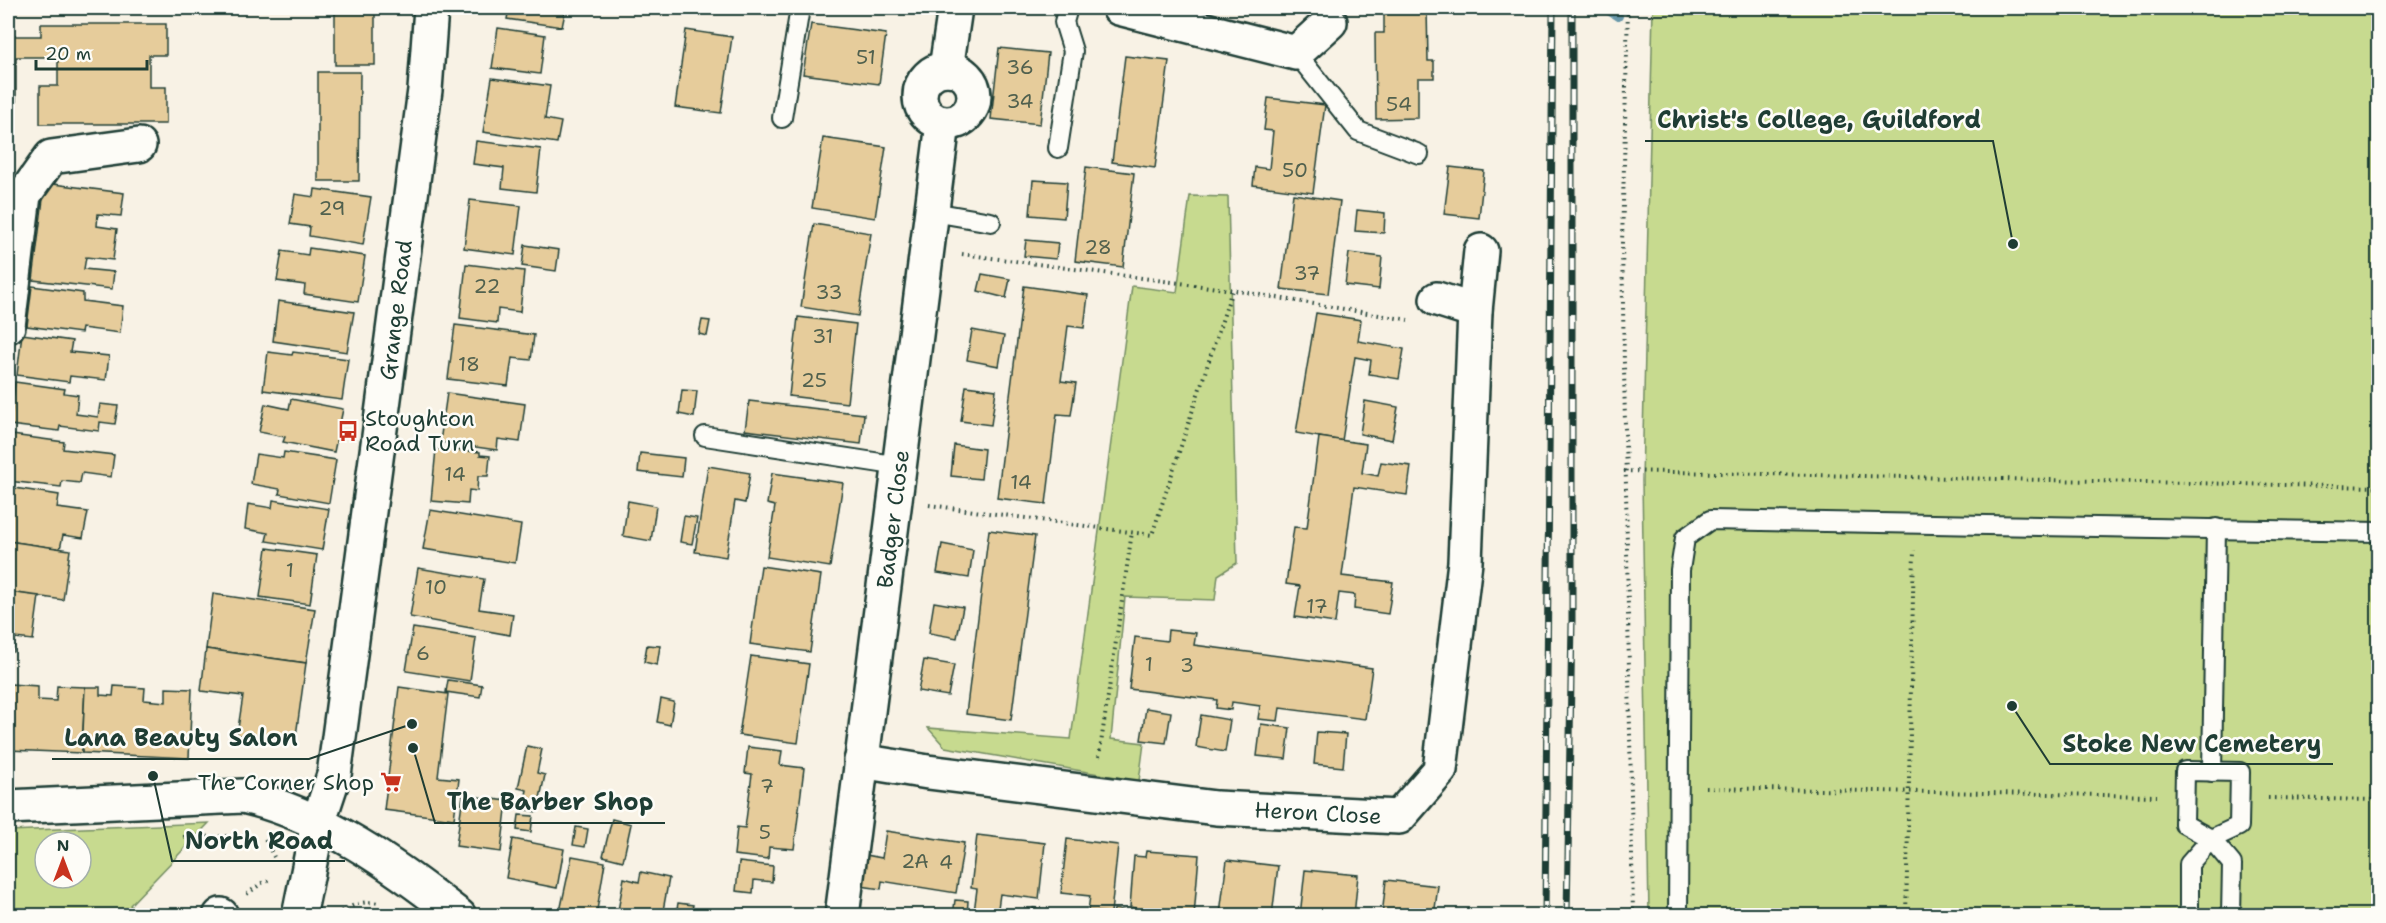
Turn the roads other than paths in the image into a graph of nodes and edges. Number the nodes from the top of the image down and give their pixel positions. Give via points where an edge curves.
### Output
1 (431, 8) edge
2 (800, 8) edge
3 (955, 8) edge
4 (1068, 8) edge
5 (1119, 8) edge
6 (1331, 15) edge
7 (1296, 52) junction
8 (782, 118) dead end
9 (139, 145) dead end
10 (1058, 148) dead end
11 (1419, 154) dead end
12 (933, 212) junction
13 (991, 222) dead end
14 (1481, 251) dead end
15 (1437, 299) road end
16 (1475, 311) junction
17 (8, 326) edge
18 (705, 436) dead end
19 (900, 466) junction
20 (2216, 528) junction
21 (2379, 532) edge
22 (861, 760) junction
23 (2212, 772) junction
24 (8, 807) edge
25 (318, 823) junction
26 (2211, 838) junction
27 (299, 915) edge
28 (459, 915) edge
29 (842, 915) edge
30 (1678, 915) edge
31 (2188, 915) edge
32 (2231, 915) edge

1 - 25 street, Grange Road via 420,123 337,754
2 - 8 lane
3 - 12 street, Badger Close via 946,69 965,75 974,92 974,103 962,119 943,123
4 - 10 lane via 1064,22 1073,51
5 - 7 street
6 - 7 street
7 - 11 lane via 1358,131
9 - 17 street via 51,157 24,195
12 - 13 lane
12 - 19 street, Badger Close
14 - 16 street, Heron Close
15 - 16 street
16 - 22 street, Heron Close via 1465,562 1440,770 1399,817 1216,808
18 - 19 lane
19 - 22 street, Badger Close
20 - 21 lane
20 - 23 lane
20 - 30 lane via 1710,520 1685,538 1680,570
22 - 29 street, Badger Close
23 - 26 lane via 2185,771 2184,797 2184,824
23 - 26 lane via 2240,772 2239,826
24 - 25 street via 243,796 266,801
25 - 27 street, Grange Road
25 - 28 street via 404,874
26 - 31 lane via 2188,864
26 - 32 lane via 2232,864

